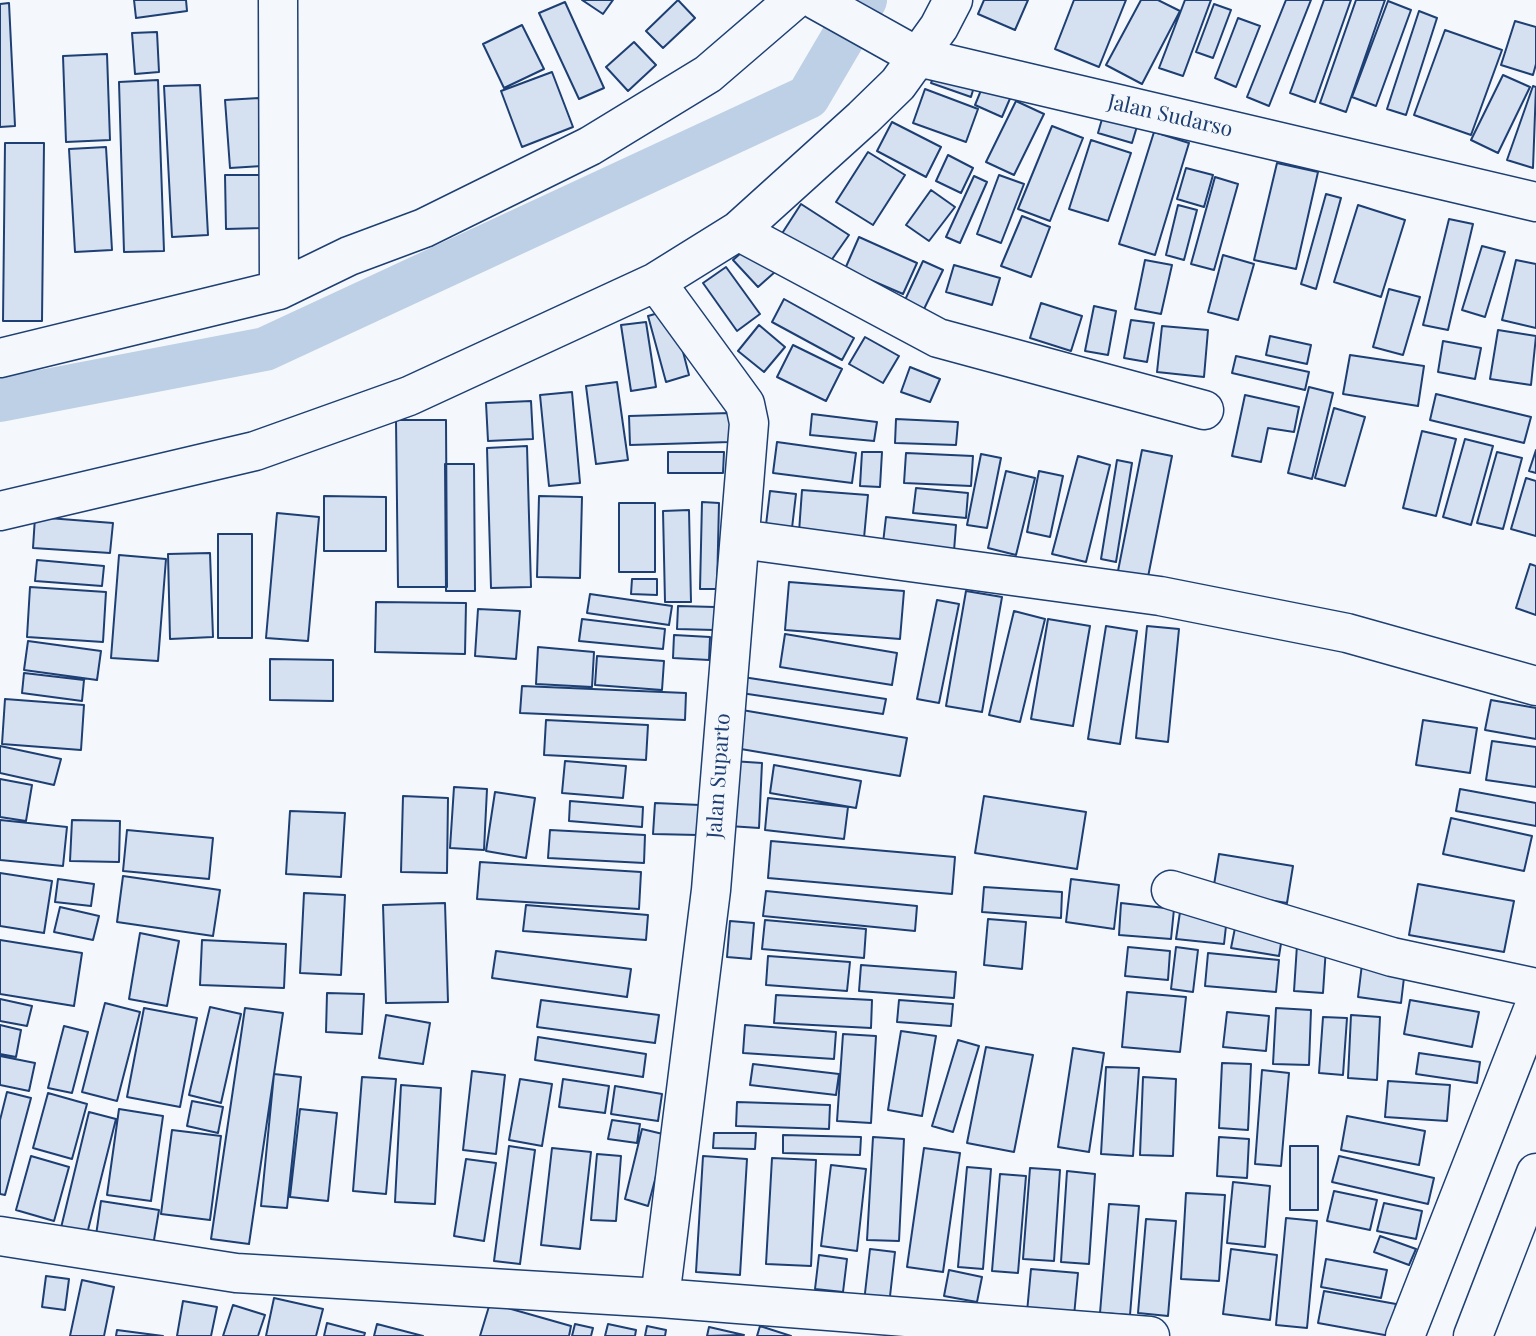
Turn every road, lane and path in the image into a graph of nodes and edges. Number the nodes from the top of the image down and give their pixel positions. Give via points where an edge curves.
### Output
1 (278, 0) edge
2 (953, 0) edge
3 (810, 1) edge
4 (904, 48) junction
5 (1536, 202) edge
6 (738, 230) junction
7 (656, 282) junction
8 (279, 290) junction
9 (0, 359) edge
10 (1204, 410) dead end
11 (0, 511) edge
12 (740, 539) junction
13 (1536, 686) edge
14 (1171, 890) dead end
15 (1536, 988) edge
16 (1536, 1002) edge
17 (1536, 1173) edge
18 (0, 1236) edge
19 (660, 1298) junction
20 (1150, 1336) edge
21 (1405, 1336) edge
22 (1473, 1336) edge

1 - 8 street
2 - 4 street
3 - 4 street, Jalan Sudarso
3 - 8 street via 708,74 590,146 424,228 349,256
4 - 5 street, Jalan Sudarso
4 - 6 street via 890,92
6 - 7 street
6 - 10 street via 938,338
7 - 11 street via 409,396 256,451
7 - 12 street, Jalan Suparto via 745,404 749,423
8 - 9 street
12 - 13 street via 1160,596 1347,633
12 - 19 street, Jalan Suparto via 711,890
14 - 15 street via 1392,957
16 - 21 street
17 - 22 street
18 - 19 street via 236,1273
19 - 20 street

